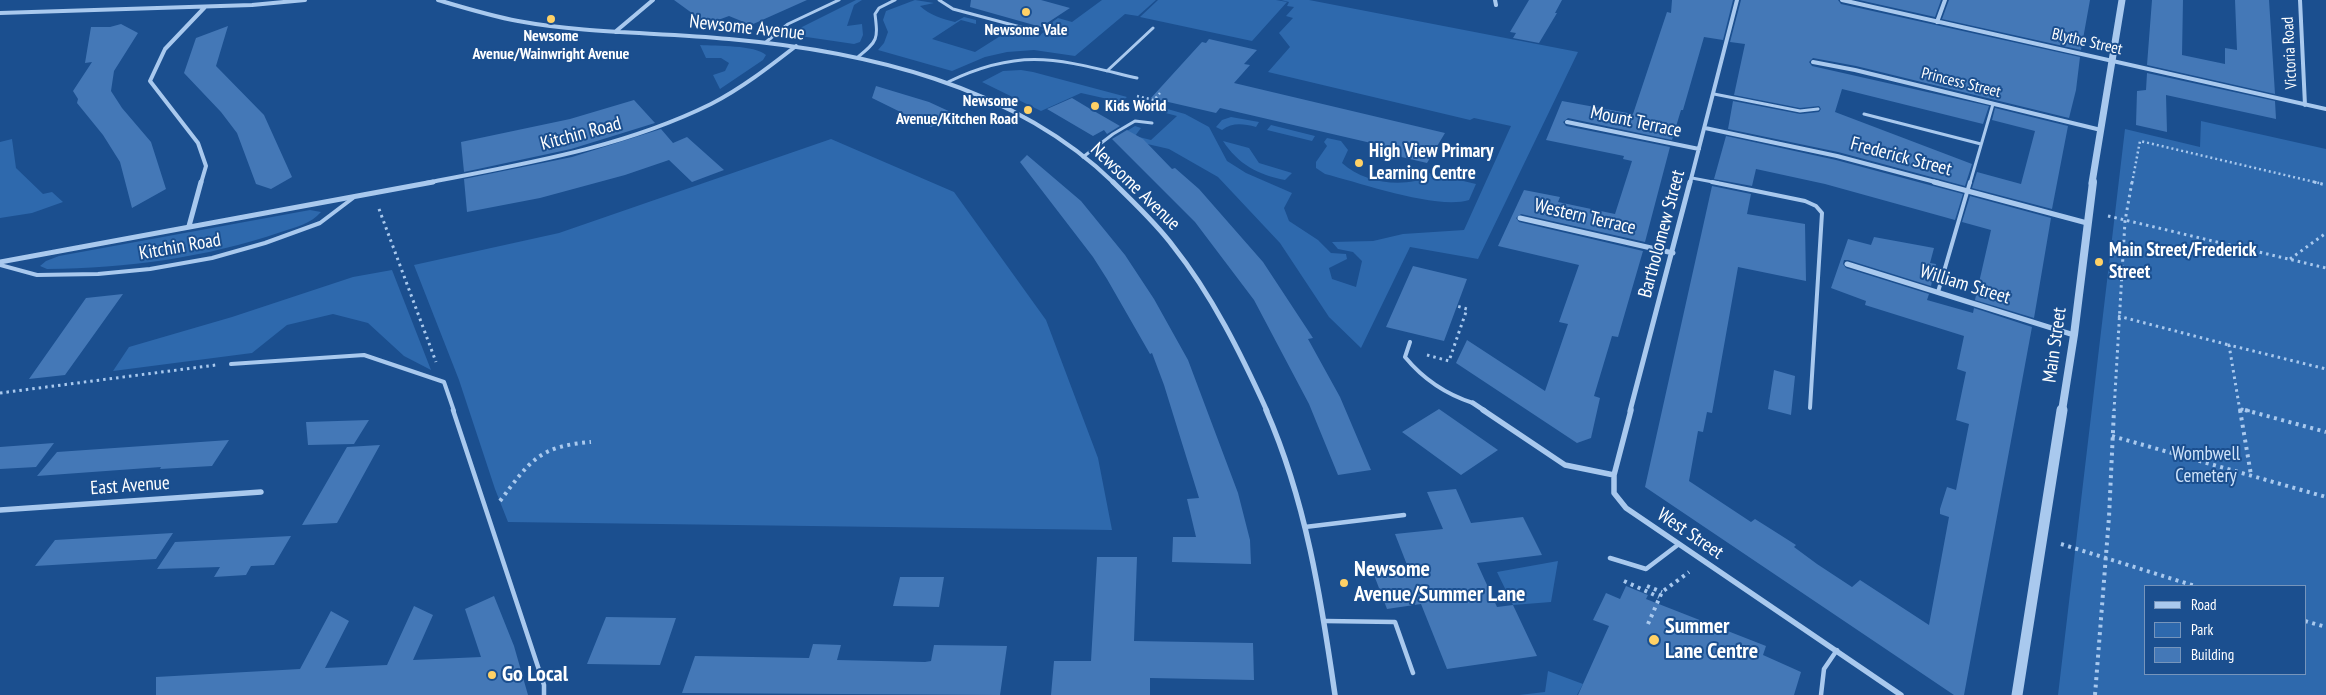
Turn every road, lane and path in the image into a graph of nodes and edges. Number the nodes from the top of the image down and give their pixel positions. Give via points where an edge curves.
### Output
1 (256, 0) edge
2 (305, 0) edge
3 (438, 0) edge
4 (653, 0) edge
5 (839, 0) edge
6 (895, 0) edge
7 (939, 0) edge
8 (1496, 0) edge
9 (1737, 0) edge
10 (1842, 0) edge
11 (1946, 0) edge
12 (2122, 0) edge
13 (2300, 0) edge
14 (252, 5) junction
15 (1496, 5) dead end
16 (205, 7) junction
17 (0, 13) edge
18 (1937, 22) junction
19 (1024, 28) dead end
20 (1153, 28) dead end
21 (615, 32) junction
22 (766, 42) junction
23 (796, 46) junction
24 (858, 57) junction
25 (2112, 61) junction
26 (1813, 62) dead end
27 (1107, 72) junction
28 (1137, 78) dead end
29 (948, 82) junction
30 (1160, 93) dead end
31 (1714, 94) junction
32 (1135, 95) dead end
33 (1993, 104) junction
34 (2305, 105) junction
35 (1818, 109) dead end
36 (2326, 109) edge
37 (1864, 114) dead end
38 (1567, 122) dead end
39 (1152, 123) dead end
40 (1706, 128) junction
41 (2102, 130) junction
42 (1981, 144) junction
43 (1699, 149) junction
44 (1083, 157) junction
45 (1692, 178) junction
46 (2326, 185) edge
47 (1967, 191) junction
48 (374, 194) junction
49 (353, 198) junction
50 (2088, 211) junction
51 (1520, 218) dead end
52 (2125, 221) junction
53 (2087, 223) junction
54 (189, 226) junction
55 (2326, 233) edge
56 (1673, 253) junction
57 (2290, 260) junction
58 (0, 263) edge
59 (1848, 264) dead end
60 (2326, 268) edge
61 (1938, 292) junction
62 (1457, 306) dead end
63 (2118, 316) junction
64 (2074, 335) junction
65 (1410, 342) dead end
66 (2229, 345) junction
67 (1407, 350) junction
68 (232, 364) joint
69 (2326, 369) edge
70 (444, 382) junction
71 (0, 393) edge
72 (1474, 404) joint
73 (1810, 408) dead end
74 (2241, 409) junction
75 (2326, 432) edge
76 (2112, 436) junction
77 (590, 442) dead end
78 (1614, 474) junction
79 (2251, 475) junction
80 (261, 492) dead end
81 (2326, 496) edge
82 (0, 510) edge
83 (1404, 515) dead end
84 (487, 518) junction
85 (1305, 527) junction
86 (2042, 537) junction
87 (1679, 544) junction
88 (1610, 558) dead end
89 (2105, 558) junction
90 (1703, 560) junction
91 (1642, 584) dead end
92 (2192, 585) edge
93 (1662, 592) junction
94 (1325, 621) junction
95 (2306, 621) edge
96 (1648, 624) dead end
97 (2326, 627) edge
98 (1837, 650) junction
99 (1413, 673) dead end
100 (544, 695) edge
101 (1334, 695) edge
102 (1821, 695) edge
103 (1901, 695) edge
104 (2016, 695) edge
105 (2095, 695) edge

1 - 14 street
2 - 14 street
3 - 21 street, Newsome Avenue via 515,20
4 - 21 street
5 - 22 lane via 788,24
6 - 24 lane via 879,8 875,14 878,36 873,45
7 - 19 lane via 953,9
8 - 15 street
9 - 31 street, Bartholomew Street
10 - 18 street, Blythe Street
11 - 18 street
12 - 25 street, Main Street
13 - 34 street, Victoria Road
14 - 16 street
16 - 17 street
16 - 54 street via 164,48 154,65 150,81 198,143 206,166
18 - 25 street, Blythe Street
20 - 27 lane
21 - 22 street, Newsome Avenue
22 - 23 street, Newsome Avenue
23 - 24 street, Newsome Avenue
23 - 48 street, Kitchin Road via 754,79 711,104 626,138 568,154
24 - 29 street, Newsome Avenue
25 - 34 street, Blythe Street
25 - 41 street, Main Street
26 - 33 street, Princess Street
27 - 28 lane
27 - 29 lane via 1026,57 985,64
29 - 44 street, Newsome Avenue via 1010,112 1074,148
30 - 32 path via 1154,100
31 - 35 lane via 1800,111
31 - 40 street, Bartholomew Street
33 - 41 street, Princess Street
33 - 42 lane
34 - 36 street, Blythe Street
37 - 42 lane
38 - 43 street, Mount Terrace
39 - 44 lane via 1134,121
40 - 43 street, Bartholomew Street
40 - 47 street, Frederick Street via 1837,156
41 - 50 street, Main Street
42 - 47 lane
43 - 45 street, Bartholomew Street
44 - 85 street, Newsome Avenue via 1116,185 1170,241 1221,317 1270,416
45 - 56 street, Bartholomew Street
45 - 73 lane via 1805,202 1822,212
46 - 52 path via 2140,141
47 - 53 street, Frederick Street
47 - 61 lane
48 - 49 street, Kitchin Road
48 - 70 path
49 - 54 street, Kitchin Road
49 - 58 lane, Kitchin Road via 320,223 212,258 98,274 37,275
50 - 52 path
50 - 53 street, Main Street
51 - 56 street, Western Terrace
52 - 57 path
52 - 63 path
53 - 64 street, Main Street
54 - 58 street, Kitchin Road
55 - 57 path
56 - 78 street, Bartholomew Street
57 - 60 path
59 - 61 street, William Street
61 - 64 street, William Street
62 - 67 path via 1467,309 1449,361
63 - 66 path
63 - 76 path
64 - 86 street, Main Street
65 - 67 lane
66 - 69 path
66 - 74 path
67 - 72 lane via 1405,357 1416,372 1438,390
68 - 70 lane via 364,354
68 - 71 path
70 - 84 lane
72 - 78 street via 1565,465
74 - 75 path
74 - 79 path
76 - 79 path
76 - 89 path
77 - 84 path via 564,443 531,460
78 - 87 street, West Street via 1614,493 1626,508
79 - 81 path
80 - 82 street, East Avenue
83 - 85 lane
84 - 100 lane via 544,685
85 - 94 street, Newsome Avenue
86 - 89 path
86 - 104 street, Main Street
87 - 88 lane via 1646,569
87 - 90 street, West Street
89 - 92 path
89 - 105 path
90 - 93 path
90 - 98 street, West Street
91 - 93 path
93 - 96 path
94 - 99 lane via 1395,622
94 - 101 street, Newsome Avenue
95 - 97 path
98 - 102 lane via 1824,669
98 - 103 street, West Street

